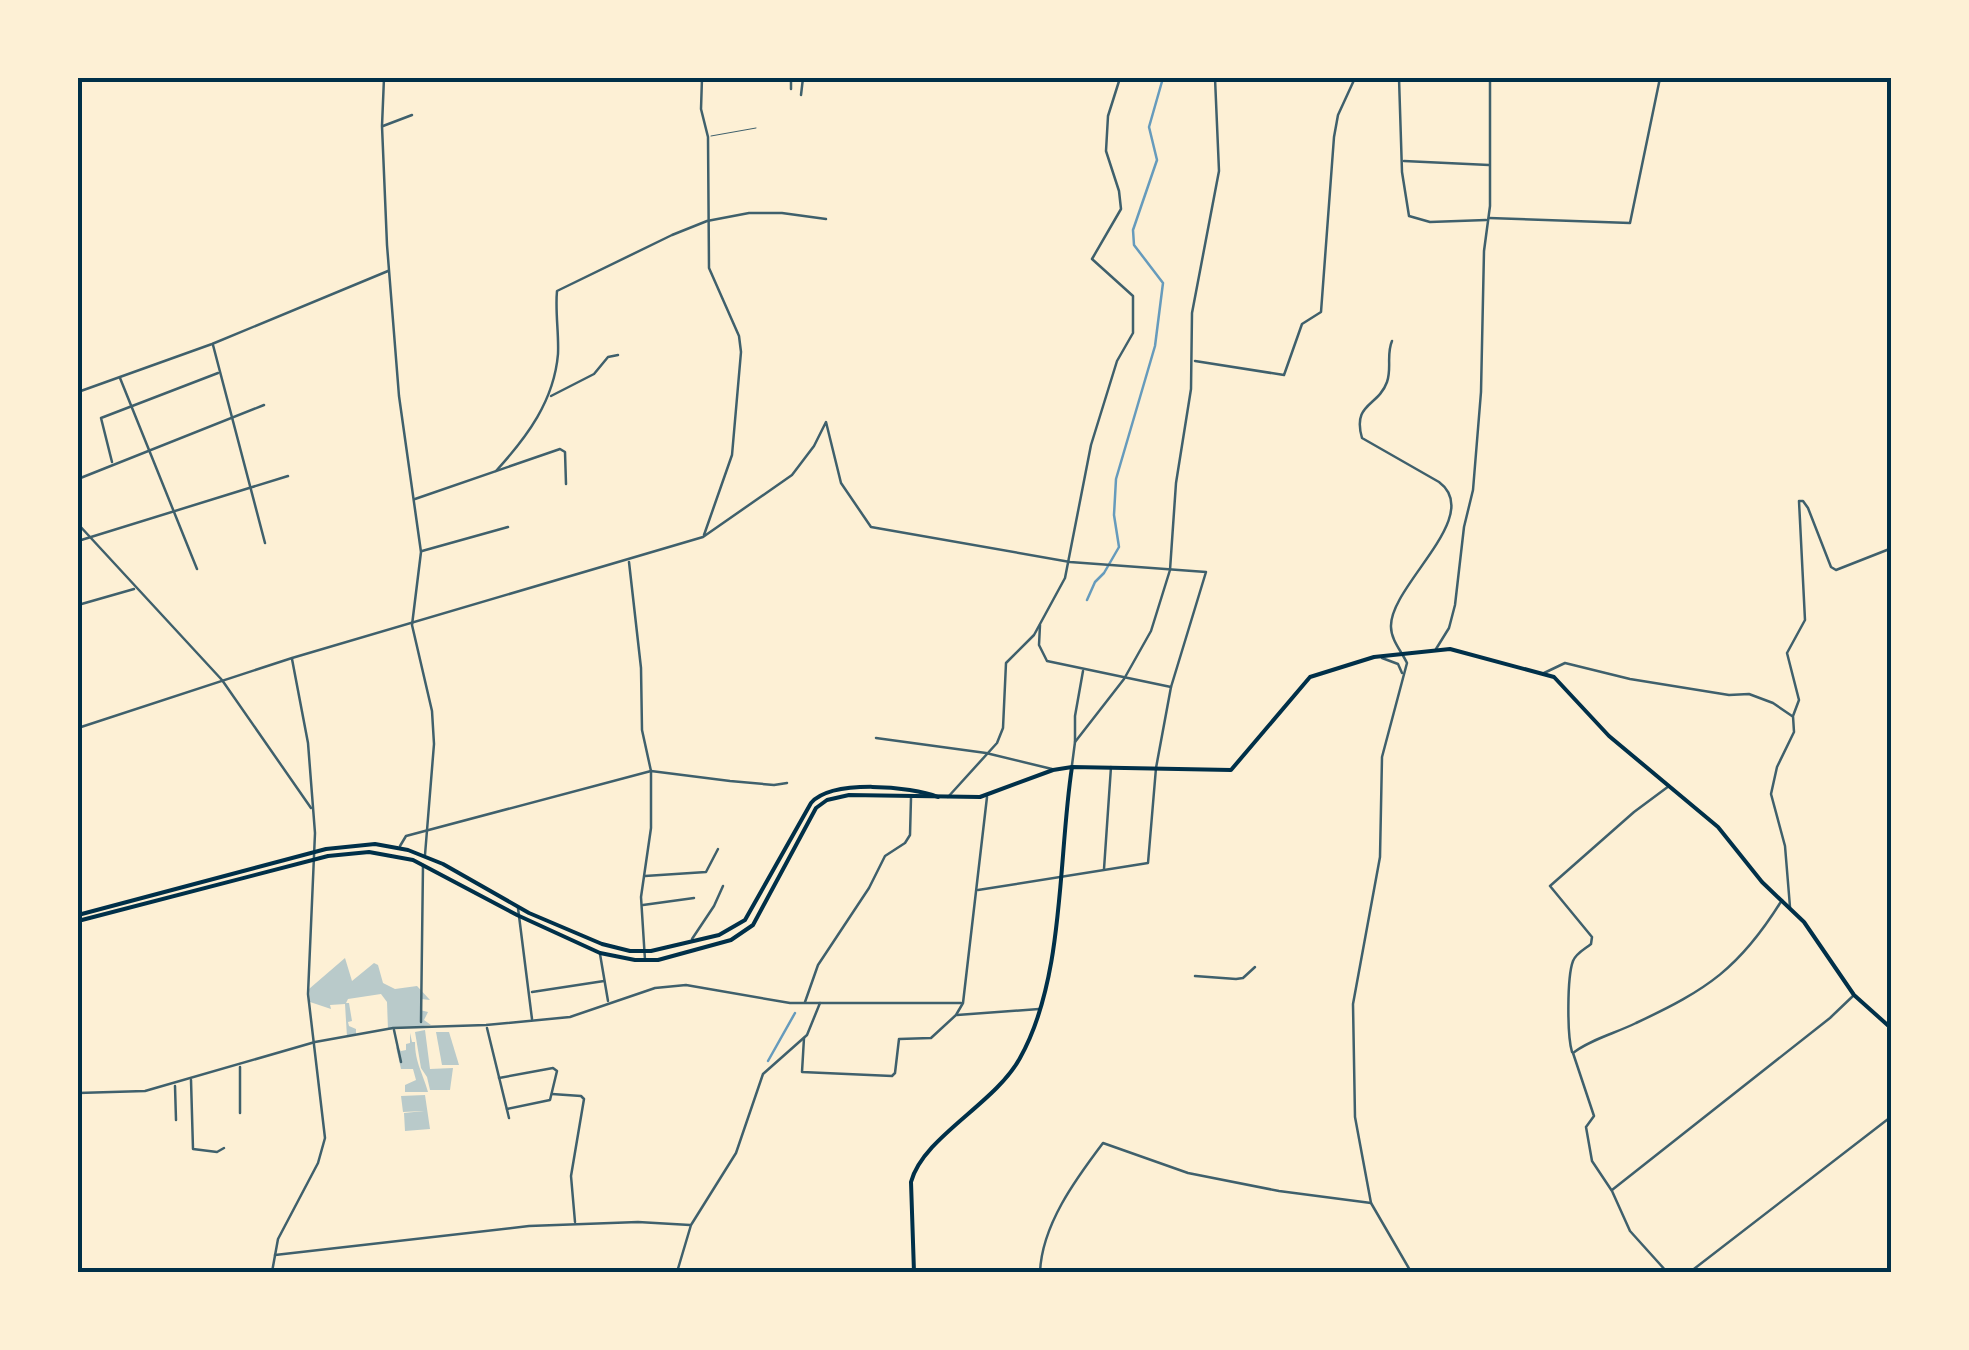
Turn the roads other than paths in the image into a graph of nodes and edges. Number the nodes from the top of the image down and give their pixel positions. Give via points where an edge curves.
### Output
1 (384, 78) edge
2 (702, 78) edge
3 (791, 78) edge
4 (803, 78) edge
5 (1120, 78) edge
6 (1214, 78) edge
7 (1355, 78) edge
8 (1399, 78) edge
9 (1490, 78) edge
10 (1660, 78) edge
11 (790, 89) dead end
12 (801, 95) dead end
13 (412, 115) dead end
14 (382, 126) junction
15 (756, 128) dead end
16 (708, 137) junction
17 (1402, 161) junction
18 (1490, 165) junction
19 (826, 218) dead end
20 (1488, 219) junction
21 (707, 222) junction
22 (390, 271) junction
23 (1392, 341) dead end
24 (212, 344) junction
25 (618, 355) dead end
26 (1194, 360) junction
27 (220, 373) junction
28 (119, 376) junction
29 (78, 392) edge
30 (549, 396) junction
31 (264, 404) dead end
32 (131, 406) junction
33 (232, 417) junction
34 (149, 450) junction
35 (113, 464) junction
36 (496, 470) junction
37 (288, 476) dead end
38 (78, 479) edge
39 (566, 484) dead end
40 (250, 487) junction
41 (414, 500) junction
42 (173, 511) junction
43 (78, 524) edge
44 (508, 527) dead end
45 (703, 536) junction
46 (90, 538) junction
47 (78, 541) edge
48 (265, 544) dead end
49 (1892, 548) edge
50 (420, 552) junction
51 (628, 560) junction
52 (1070, 562) junction
53 (197, 569) dead end
54 (1170, 570) junction
55 (136, 589) junction
56 (78, 605) edge
57 (1040, 624) junction
58 (412, 626) junction
59 (1436, 650) junction
60 (1401, 653) junction
61 (292, 658) junction
62 (1374, 658) junction
63 (1083, 670) junction
64 (1544, 673) junction
65 (1402, 674) junction
66 (1124, 678) junction
67 (222, 680) junction
68 (1171, 687) junction
69 (1793, 716) junction
70 (78, 728) edge
71 (876, 738) dead end
72 (1075, 742) junction
73 (986, 752) junction
74 (1072, 767) junction
75 (1111, 767) junction
76 (1156, 768) junction
77 (1053, 770) junction
78 (651, 771) junction
79 (787, 782) dead end
80 (1670, 786) junction
81 (988, 795) junction
82 (911, 798) junction
83 (940, 798) junction
84 (947, 798) junction
85 (312, 810) junction
86 (426, 831) junction
87 (400, 848) junction
88 (718, 849) dead end
89 (315, 852) junction
90 (424, 856) junction
91 (315, 860) junction
92 (423, 864) junction
93 (1104, 870) junction
94 (643, 876) junction
95 (1061, 879) junction
96 (198, 885) junction
97 (723, 886) dead end
98 (978, 890) junction
99 (199, 892) junction
100 (694, 898) dead end
101 (1782, 900) junction
102 (641, 905) junction
103 (518, 906) junction
104 (1790, 908) junction
105 (517, 915) junction
106 (78, 918) edge
107 (689, 944) junction
108 (644, 952) junction
109 (600, 953) junction
110 (645, 960) junction
111 (1255, 966) dead end
112 (1195, 976) dead end
113 (604, 981) junction
114 (528, 993) junction
115 (1854, 996) junction
116 (609, 1003) junction
117 (820, 1003) junction
118 (804, 1004) junction
119 (963, 1004) junction
120 (1039, 1009) junction
121 (956, 1016) junction
122 (532, 1021) junction
123 (420, 1025) junction
124 (486, 1025) junction
125 (393, 1028) junction
126 (1892, 1029) edge
127 (804, 1038) junction
128 (315, 1042) junction
129 (1573, 1053) junction
130 (400, 1062) dead end
131 (240, 1065) junction
132 (499, 1078) junction
133 (191, 1080) junction
134 (175, 1084) junction
135 (78, 1093) edge
136 (552, 1094) junction
137 (506, 1109) junction
138 (240, 1113) dead end
139 (1892, 1116) edge
140 (509, 1118) dead end
141 (176, 1120) dead end
142 (224, 1148) dead end
143 (1612, 1191) junction
144 (1371, 1203) junction
145 (575, 1225) junction
146 (691, 1225) junction
147 (273, 1255) junction
148 (272, 1272) edge
149 (677, 1272) edge
150 (914, 1272) edge
151 (1040, 1272) edge
152 (1411, 1272) edge
153 (1667, 1272) edge
154 (1690, 1272) edge

1 - 14 street
2 - 16 street
3 - 11 street
4 - 12 street
5 - 52 street via 1106,151 1121,209 1092,259 1133,296 1133,334 1117,360 1091,445
6 - 26 street via 1219,171 1192,313
7 - 26 street via 1334,137 1322,312 1302,324 1284,375
8 - 17 street
9 - 18 street
10 - 20 street via 1630,223
13 - 14 street
14 - 22 street
15 - 16 lane
16 - 21 street
17 - 18 street
17 - 20 street via 1409,216 1430,222
18 - 20 street
19 - 21 street via 749,213
20 - 59 street via 1473,490 1455,604
21 - 30 street via 556,292 558,354
21 - 45 street via 709,268 739,336 740,373 732,456
22 - 24 street
22 - 41 street
23 - 60 street via 1385,387 1362,409 1362,438 1453,497 1441,537 1394,612 1390,629
24 - 27 street
24 - 28 street
25 - 30 street
26 - 54 street
27 - 32 street
27 - 33 street
28 - 29 street
28 - 32 street
30 - 36 street
31 - 33 street
32 - 34 street
32 - 35 street via 100,422
33 - 34 street
33 - 40 street
34 - 35 street
34 - 42 street
35 - 38 street
36 - 39 street via 562,449
36 - 41 street
37 - 40 street
40 - 42 street
40 - 48 street
41 - 50 street
42 - 46 street
42 - 53 street
43 - 46 street
44 - 50 street
45 - 51 street
45 - 52 street via 792,475 826,422 841,483 870,527
46 - 47 street
46 - 55 street
49 - 69 street via 1836,570 1799,501 1805,620 1786,653 1799,691
50 - 58 street
51 - 58 street
51 - 78 street
52 - 54 street
52 - 57 street
54 - 66 street via 1151,631
54 - 68 street via 1206,572
55 - 56 street
55 - 67 street
57 - 63 street via 1047,661
57 - 73 street via 1006,663 1003,728
58 - 61 street
58 - 86 street via 432,711
59 - 60 main road
59 - 64 main road
60 - 62 main road
60 - 65 street via 1407,662
61 - 67 street
61 - 85 street
62 - 65 street via 1390,659
62 - 76 main road via 1310,677 1231,770
63 - 66 street
63 - 72 street
64 - 69 street via 1565,662 1630,679 1749,694
64 - 80 main road
65 - 144 street via 1382,757 1380,856 1352,1004 1355,1116
66 - 68 street
66 - 72 street
67 - 70 street
67 - 85 street
68 - 76 street
69 - 104 street via 1794,732 1771,794
71 - 73 street
72 - 74 street
73 - 77 street
73 - 84 street
74 - 75 main road
74 - 77 main road
74 - 95 main road
75 - 76 main road
75 - 93 street
76 - 93 street via 1148,863
77 - 81 main road
78 - 79 street
78 - 86 street
78 - 94 street
80 - 101 main road
80 - 129 street via 1550,886 1592,936 1572,965
81 - 84 main road
81 - 98 street
82 - 83 main road
82 - 110 main road via 827,800 816,808 745,932
82 - 118 street via 910,835 884,856 818,965
83 - 84 main road
83 - 107 main road via 854,787 823,792 811,802 745,920
85 - 89 street
86 - 87 street via 406,836
86 - 90 street
87 - 89 main road via 358,844
87 - 90 main road
88 - 94 street via 706,872
89 - 91 street
89 - 96 main road
90 - 103 main road
91 - 92 main road via 370,852
91 - 99 main road
91 - 128 street via 308,994
92 - 105 main road
92 - 123 street
93 - 95 street
94 - 102 street
95 - 98 street
95 - 120 main road
96 - 99 main road
96 - 106 main road
97 - 107 street
98 - 119 street
99 - 106 main road
100 - 102 street
101 - 104 main road
101 - 129 street via 1718,979
102 - 108 street
103 - 105 street
103 - 108 main road via 602,944
104 - 115 main road
105 - 109 main road
105 - 114 street
107 - 108 main road
108 - 110 street
109 - 110 main road
109 - 113 street
111 - 112 street via 1243,978
113 - 114 street
113 - 116 street
114 - 122 street
115 - 126 main road
115 - 143 street
116 - 118 street via 686,985
116 - 122 street
117 - 118 street
117 - 119 street
117 - 127 street
119 - 121 street
120 - 121 street
120 - 150 main road via 1020,1059 998,1089 914,1169
121 - 127 street via 930,1038 898,1040 892,1076 802,1072
122 - 124 street
123 - 124 street
123 - 125 street
124 - 132 street
125 - 128 street
125 - 130 street
127 - 146 street via 765,1070 736,1153
128 - 131 street
128 - 147 street via 323,1151
129 - 143 street via 1594,1116 1586,1127 1592,1161
131 - 133 street
131 - 138 street
132 - 136 street via 553,1068
132 - 137 street
133 - 134 street
133 - 142 street via 193,1150
134 - 135 street
134 - 141 street
136 - 137 street via 550,1100
136 - 145 street via 584,1098 571,1176
137 - 140 street
139 - 154 street
143 - 153 street via 1633,1237
144 - 151 street via 1188,1172 1102,1143 1072,1184 1043,1247
144 - 152 street
145 - 146 street
145 - 147 street
146 - 149 street
147 - 148 street

